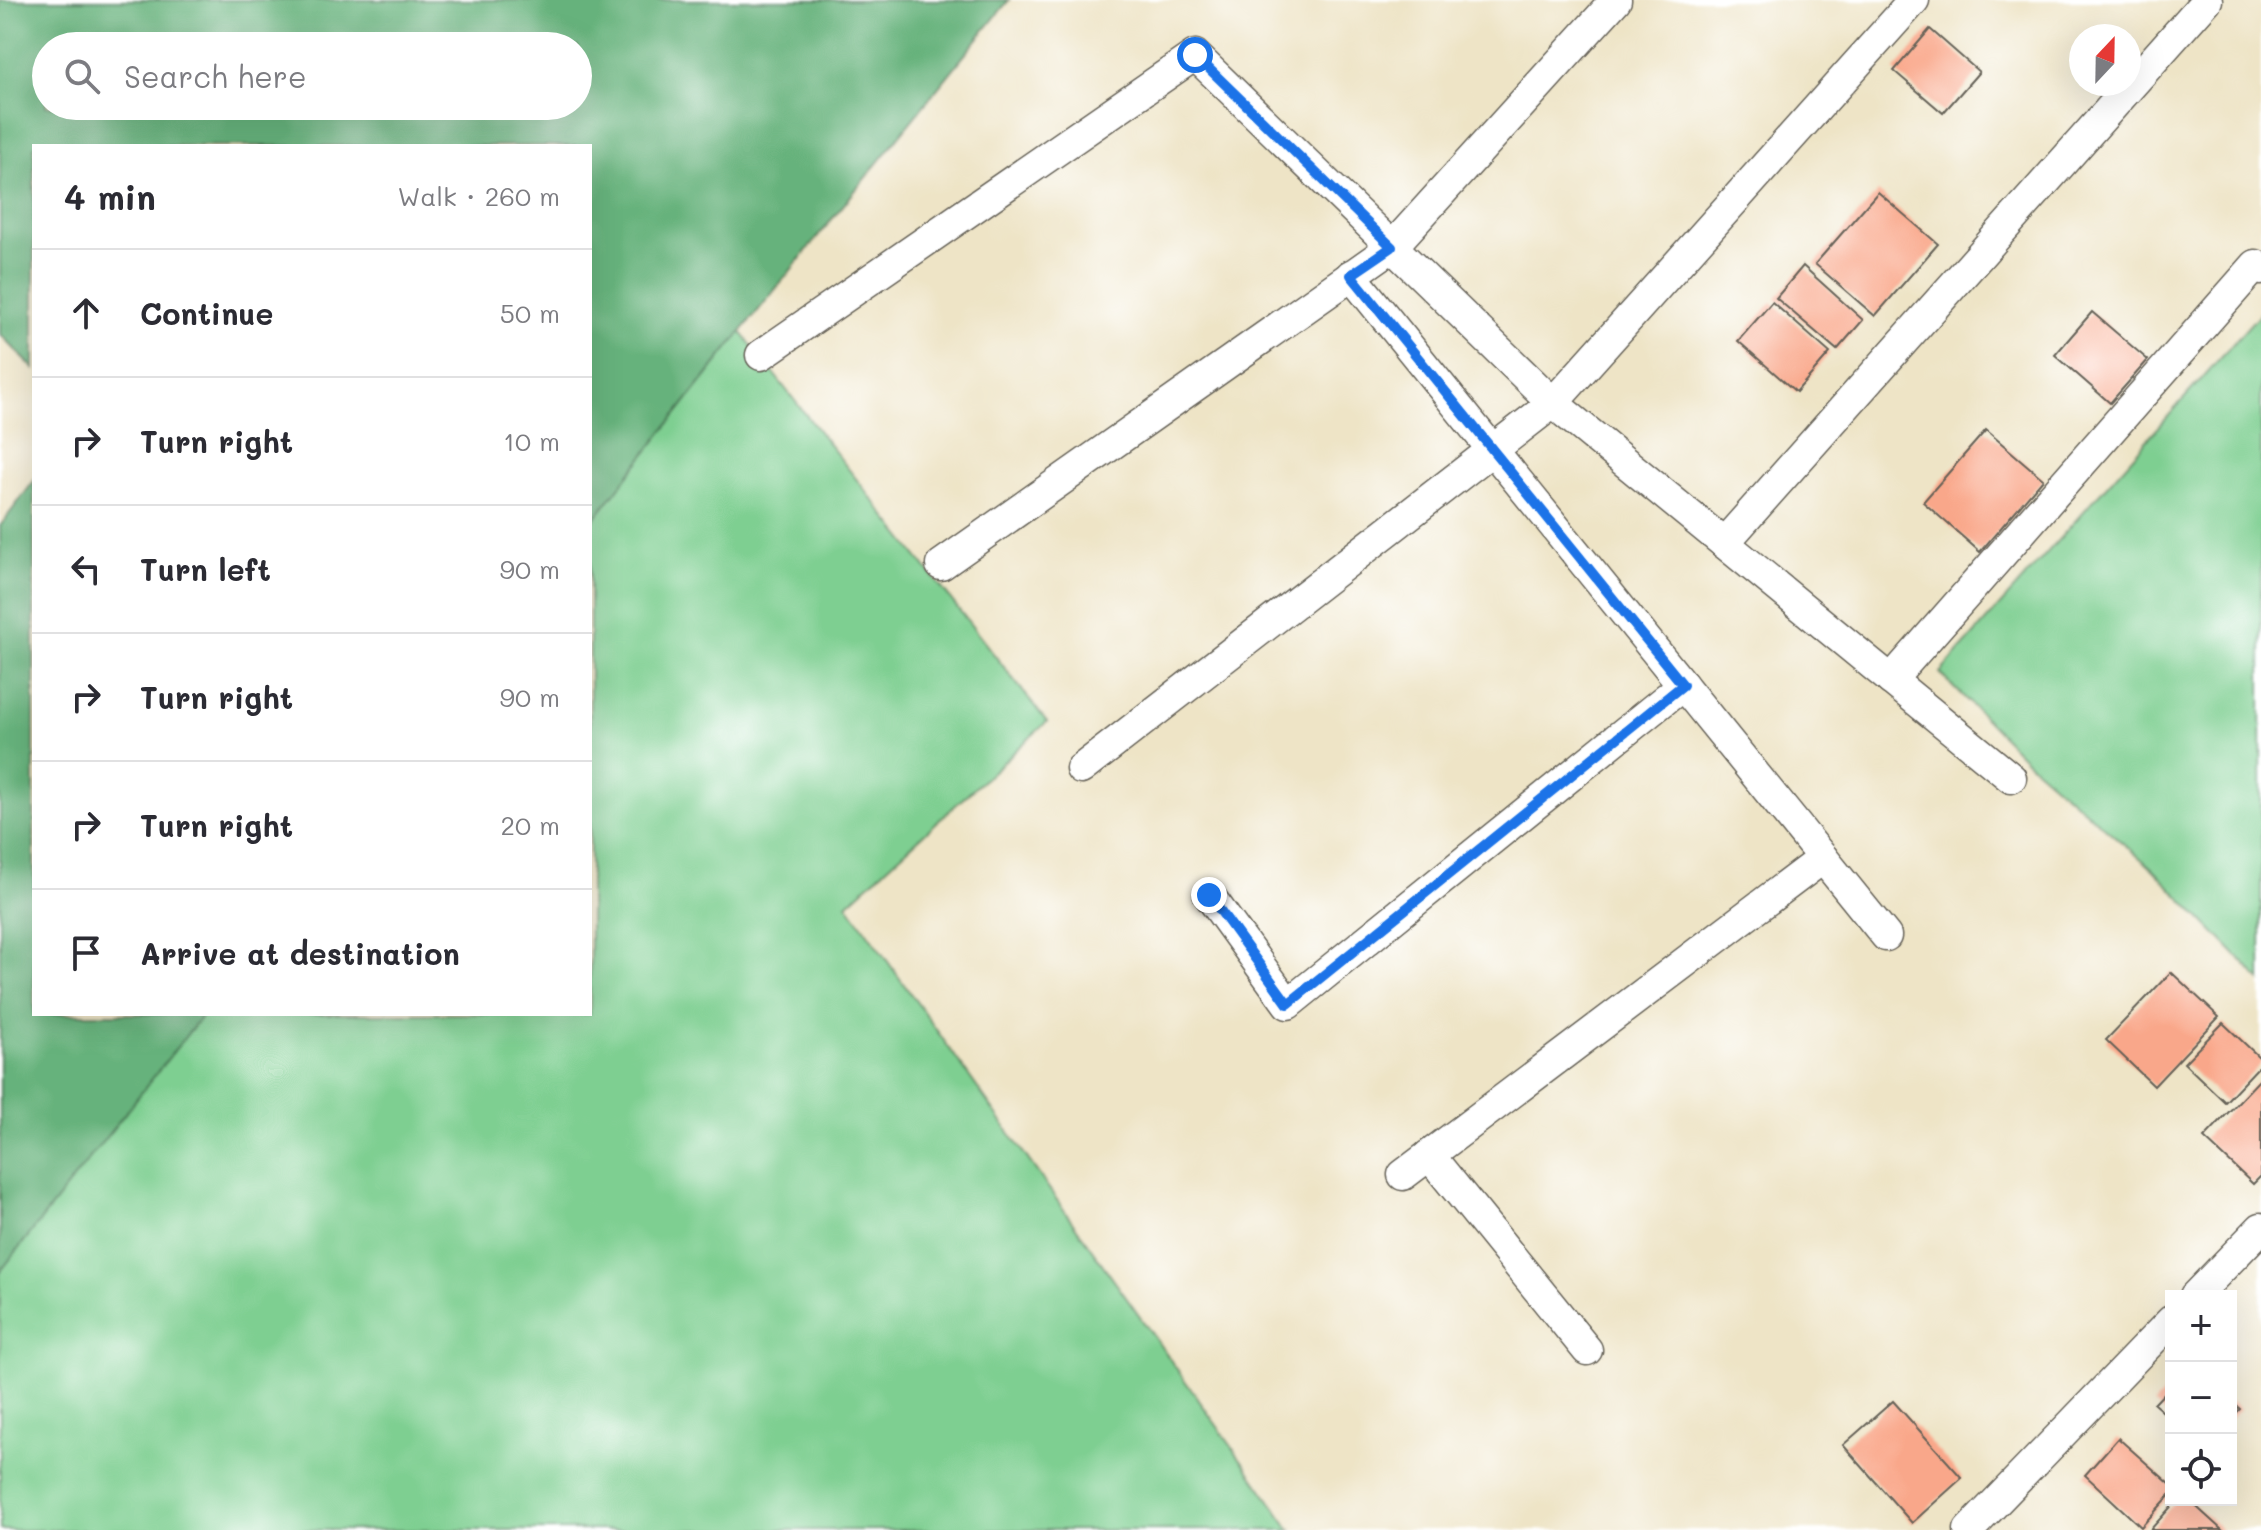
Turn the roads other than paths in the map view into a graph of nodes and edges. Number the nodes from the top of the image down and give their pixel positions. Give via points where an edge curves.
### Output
1 (1616, 0) edge
2 (1914, 0) edge
3 (2207, 0) edge
4 (1392, 247) junction
5 (2259, 265) edge
6 (1351, 275) junction
7 (761, 355) dead end
8 (1553, 403) junction
9 (1492, 449) junction
10 (1724, 543) junction
11 (941, 565) dead end
12 (1891, 680) junction
13 (1683, 685) junction
14 (1081, 769) dead end
15 (2011, 778) dead end
16 (1823, 858) junction
17 (1209, 895) dead end
18 (1886, 936) dead end
19 (1429, 1155) junction
20 (1403, 1175) dead end
21 (2261, 1228) edge
22 (2201, 1290) edge
23 (2165, 1327) edge
24 (1587, 1350) dead end
25 (1969, 1530) edge

1 - 4 street
2 - 8 street
3 - 10 street
4 - 6 street
4 - 7 street via 1195,55
4 - 8 street
5 - 12 street
6 - 9 street
6 - 11 street
8 - 9 street
8 - 10 street
9 - 13 street
9 - 14 street
10 - 12 street
12 - 15 street
13 - 16 street
13 - 17 street via 1288,1004
16 - 18 street
16 - 19 street
19 - 20 street
19 - 24 street
21 - 22 street
23 - 25 street

